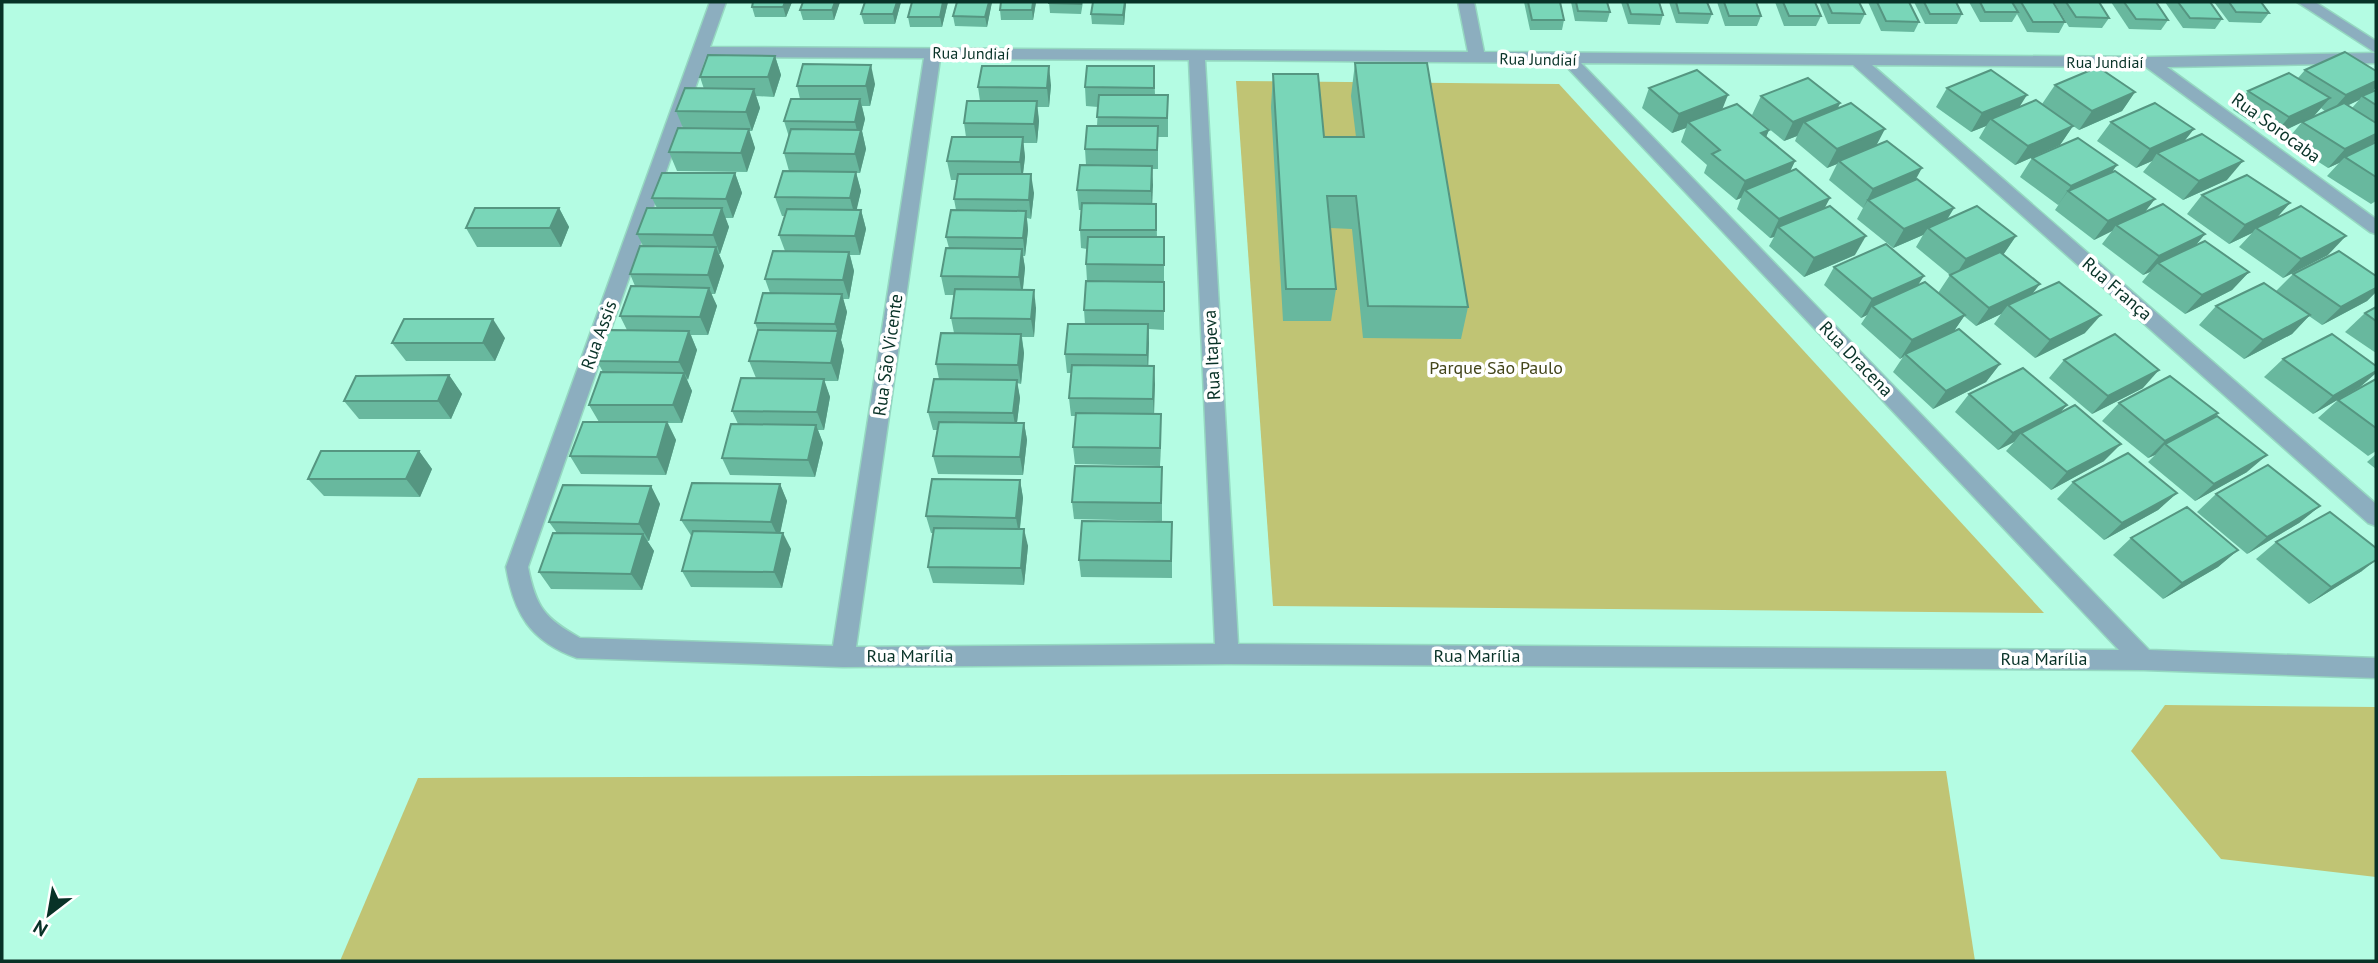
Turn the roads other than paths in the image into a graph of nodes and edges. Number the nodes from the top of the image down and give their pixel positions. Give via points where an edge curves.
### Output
1 (718, 2) edge
2 (1466, 2) edge
3 (2305, 2) edge
4 (2376, 48) edge
5 (700, 52) junction
6 (933, 53) junction
7 (1197, 56) junction
8 (1476, 58) junction
9 (2376, 58) edge
10 (1568, 59) junction
11 (1858, 61) junction
12 (2150, 62) junction
13 (2376, 228) edge
14 (2376, 517) edge
15 (577, 648) joint
16 (1227, 654) junction
17 (843, 657) junction
18 (2144, 660) junction
19 (2376, 668) edge

1 - 5 street, Rua Assis
2 - 8 street
3 - 4 street
5 - 6 street, Rua Jundiaí
5 - 15 street, Rua Assis via 517,567 523,603 545,630
6 - 7 street, Rua Jundiaí
6 - 17 street, Rua São Vicente
7 - 8 street, Rua Jundiaí
7 - 16 street, Rua Itapeva
8 - 10 street, Rua Jundiaí
9 - 12 street, Rua Jundiaí
10 - 11 street, Rua Jundiaí
10 - 18 street, Rua Dracena
11 - 12 street, Rua Jundiaí
11 - 14 street, Rua França
12 - 13 street, Rua Sorocaba
15 - 17 street, Rua Marília
16 - 17 street, Rua Marília
16 - 18 street, Rua Marília
18 - 19 street, Rua Marília

